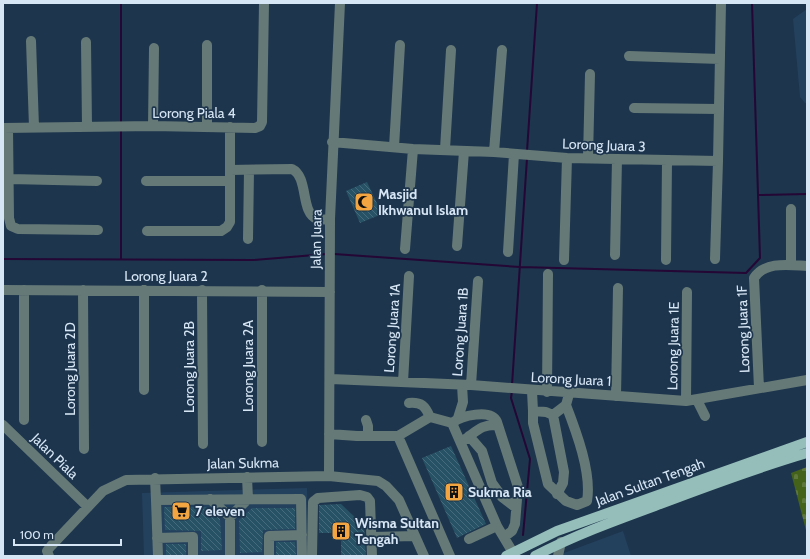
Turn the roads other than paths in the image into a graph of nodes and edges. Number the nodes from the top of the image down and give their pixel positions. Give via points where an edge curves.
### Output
1 (264, 3) edge
2 (340, 3) edge
3 (721, 3) edge
4 (31, 41) dead end
5 (86, 42) dead end
6 (400, 44) dead end
7 (207, 45) dead end
8 (154, 48) dead end
9 (451, 50) dead end
10 (502, 50) dead end
11 (629, 56) dead end
12 (720, 59) junction
13 (590, 74) dead end
14 (634, 108) dead end
15 (719, 110) junction
16 (153, 126) junction
17 (34, 127) junction
18 (88, 127) junction
19 (207, 127) junction
20 (230, 127) junction
21 (6, 128) edge
22 (332, 142) junction
23 (394, 147) junction
24 (413, 149) junction
25 (445, 149) junction
26 (464, 151) junction
27 (494, 152) junction
28 (518, 154) junction
29 (567, 158) junction
30 (588, 158) junction
31 (617, 159) junction
32 (667, 161) junction
33 (718, 161) junction
34 (230, 170) junction
35 (250, 170) junction
36 (10, 179) junction
37 (98, 181) dead end
38 (146, 181) dead end
39 (230, 181) junction
40 (791, 209) dead end
41 (330, 219) junction
42 (98, 230) dead end
43 (147, 230) dead end
44 (248, 239) dead end
45 (457, 246) dead end
46 (405, 249) dead end
47 (508, 252) dead end
48 (615, 255) dead end
49 (715, 259) dead end
50 (564, 260) dead end
51 (666, 260) dead end
52 (791, 265) junction
53 (807, 266) edge
54 (548, 274) dead end
55 (409, 276) dead end
56 (478, 281) dead end
57 (618, 288) dead end
58 (3, 290) edge
59 (24, 290) junction
60 (83, 290) junction
61 (144, 290) junction
62 (202, 290) junction
63 (262, 290) junction
64 (330, 292) junction
65 (687, 292) dead end
66 (331, 378) junction
67 (807, 380) edge
68 (403, 382) junction
69 (466, 385) junction
70 (759, 388) junction
71 (144, 390) dead end
72 (532, 391) junction
73 (547, 392) junction
74 (569, 394) junction
75 (616, 396) junction
76 (697, 400) junction
77 (686, 401) junction
78 (463, 402) junction
79 (409, 403) dead end
80 (566, 404) junction
81 (533, 411) junction
82 (475, 415) junction
83 (553, 415) junction
84 (705, 416) dead end
85 (430, 417) junction
86 (24, 420) dead end
87 (366, 420) dead end
88 (455, 420) junction
89 (3, 425) edge
90 (497, 425) junction
91 (329, 434) junction
92 (368, 436) junction
93 (398, 436) junction
94 (465, 439) junction
95 (262, 442) dead end
96 (807, 442) edge
97 (203, 444) dead end
98 (84, 449) dead end
99 (807, 453) edge
100 (329, 476) junction
101 (247, 477) junction
102 (156, 478) junction
103 (557, 494) junction
104 (210, 499) junction
105 (248, 499) junction
106 (156, 500) junction
107 (88, 507) junction
108 (515, 507) junction
109 (230, 518) junction
110 (496, 526) junction
111 (302, 535) junction
112 (415, 536) junction
113 (372, 537) junction
114 (504, 537) junction
115 (157, 538) junction
116 (470, 539) dead end
117 (560, 542) junction
118 (48, 554) edge
119 (511, 555) edge
120 (158, 556) edge
121 (193, 556) edge
122 (230, 556) edge
123 (268, 556) edge
124 (302, 556) edge
125 (312, 556) edge
126 (372, 556) edge
127 (424, 556) edge
128 (450, 556) edge
129 (535, 556) edge
130 (558, 556) edge

1 - 20 street, Lorong Piala 4 via 262,122 255,128
2 - 22 street, Jalan Juara
3 - 12 street
4 - 17 street
5 - 18 street
6 - 23 street
7 - 19 street
8 - 16 street
9 - 25 street
10 - 27 street
11 - 12 street
12 - 15 street
13 - 30 street
14 - 15 street
15 - 33 street
16 - 18 street, Lorong Piala 4
16 - 19 street, Lorong Piala 4
17 - 18 street, Lorong Piala 4
17 - 21 street, Lorong Piala 4
19 - 20 street, Lorong Piala 4
20 - 34 street
21 - 36 street
22 - 23 street, Lorong Juara 3
22 - 41 street, Jalan Juara
23 - 24 street, Lorong Juara 3
24 - 25 street, Lorong Juara 3
24 - 46 street
25 - 26 street, Lorong Juara 3
26 - 27 street, Lorong Juara 3
26 - 45 street
27 - 28 street, Lorong Juara 3
28 - 29 street, Lorong Juara 3
28 - 47 street
29 - 30 street, Lorong Juara 3
29 - 50 street
30 - 31 street, Lorong Juara 3
31 - 32 street, Lorong Juara 3
31 - 48 street
32 - 33 street, Lorong Juara 3
32 - 51 street
33 - 49 street
34 - 35 street
34 - 39 street
35 - 41 street via 292,169 298,173 310,213 318,219
35 - 44 street
36 - 37 street
36 - 42 street via 10,222 14,229
38 - 39 street
39 - 43 street via 230,222 221,231
40 - 52 street
41 - 64 street, Jalan Juara
52 - 53 street, Lorong Juara 1F
52 - 70 street, Lorong Juara 1F via 767,266 754,278
54 - 73 street
55 - 68 street, Lorong Juara 1A
56 - 69 street, Lorong Juara 1B
57 - 75 street
58 - 59 street, Lorong Juara 2
59 - 60 street, Lorong Juara 2
59 - 86 street
60 - 61 street, Lorong Juara 2
60 - 98 street, Lorong Juara 2D
61 - 62 street, Lorong Juara 2
61 - 71 street
62 - 63 street, Lorong Juara 2
62 - 97 street, Lorong Juara 2B
63 - 64 street, Lorong Juara 2
63 - 95 street, Lorong Juara 2A
64 - 66 street, Jalan Juara
65 - 77 street, Lorong Juara 1E
66 - 68 street, Lorong Juara 1
66 - 91 street, Jalan Juara
67 - 70 street, Lorong Juara 1
68 - 69 street, Lorong Juara 1
69 - 72 street, Lorong Juara 1
69 - 78 street, Lorong Juara 1B
70 - 76 street, Lorong Juara 1
72 - 73 street, Lorong Juara 1
72 - 81 street
73 - 74 street, Lorong Juara 1
74 - 75 street, Lorong Juara 1
74 - 80 street
75 - 77 street, Lorong Juara 1
76 - 77 street, Lorong Juara 1
76 - 84 street
78 - 82 street
78 - 88 street
79 - 85 street via 419,402 425,406
80 - 83 street
80 - 103 street via 584,463 588,501 577,504 566,501
81 - 83 street
81 - 103 street via 533,423 548,484
82 - 88 street
82 - 90 street via 493,417
83 - 103 street via 564,472 563,483
85 - 88 street
85 - 93 street
87 - 92 street
88 - 94 street
89 - 107 street, Jalan Piala
90 - 94 street via 481,426
90 - 108 street via 518,487
91 - 92 street
91 - 100 street, Jalan Juara
92 - 93 street
93 - 128 street
94 - 108 street via 482,451 492,483 502,497
94 - 110 street
96 - 119 main road, Jalan Sultan Tengah via 557,531
99 - 117 main road, Jalan Sultan Tengah
100 - 101 street, Jalan Sukma
100 - 112 street, Jalan Sukma via 367,479 386,486 399,500
101 - 102 street, Jalan Sukma
101 - 105 street
102 - 106 street
102 - 107 street, Jalan Sukma via 117,483 102,491
104 - 105 street
104 - 106 street
104 - 109 street
105 - 109 street
105 - 111 street via 301,499
106 - 115 street
107 - 118 street, Jalan Sukma
108 - 114 street via 515,524 512,531
109 - 122 street
110 - 114 street
110 - 116 street
111 - 123 street via 269,536
111 - 124 street
112 - 113 street
112 - 127 street, Jalan Sukma
113 - 125 street via 370,501 367,497 360,494 315,499 312,506
113 - 126 street
114 - 119 street
115 - 120 street
115 - 121 street via 193,537
117 - 129 main road, Jalan Sultan Tengah
117 - 130 street

